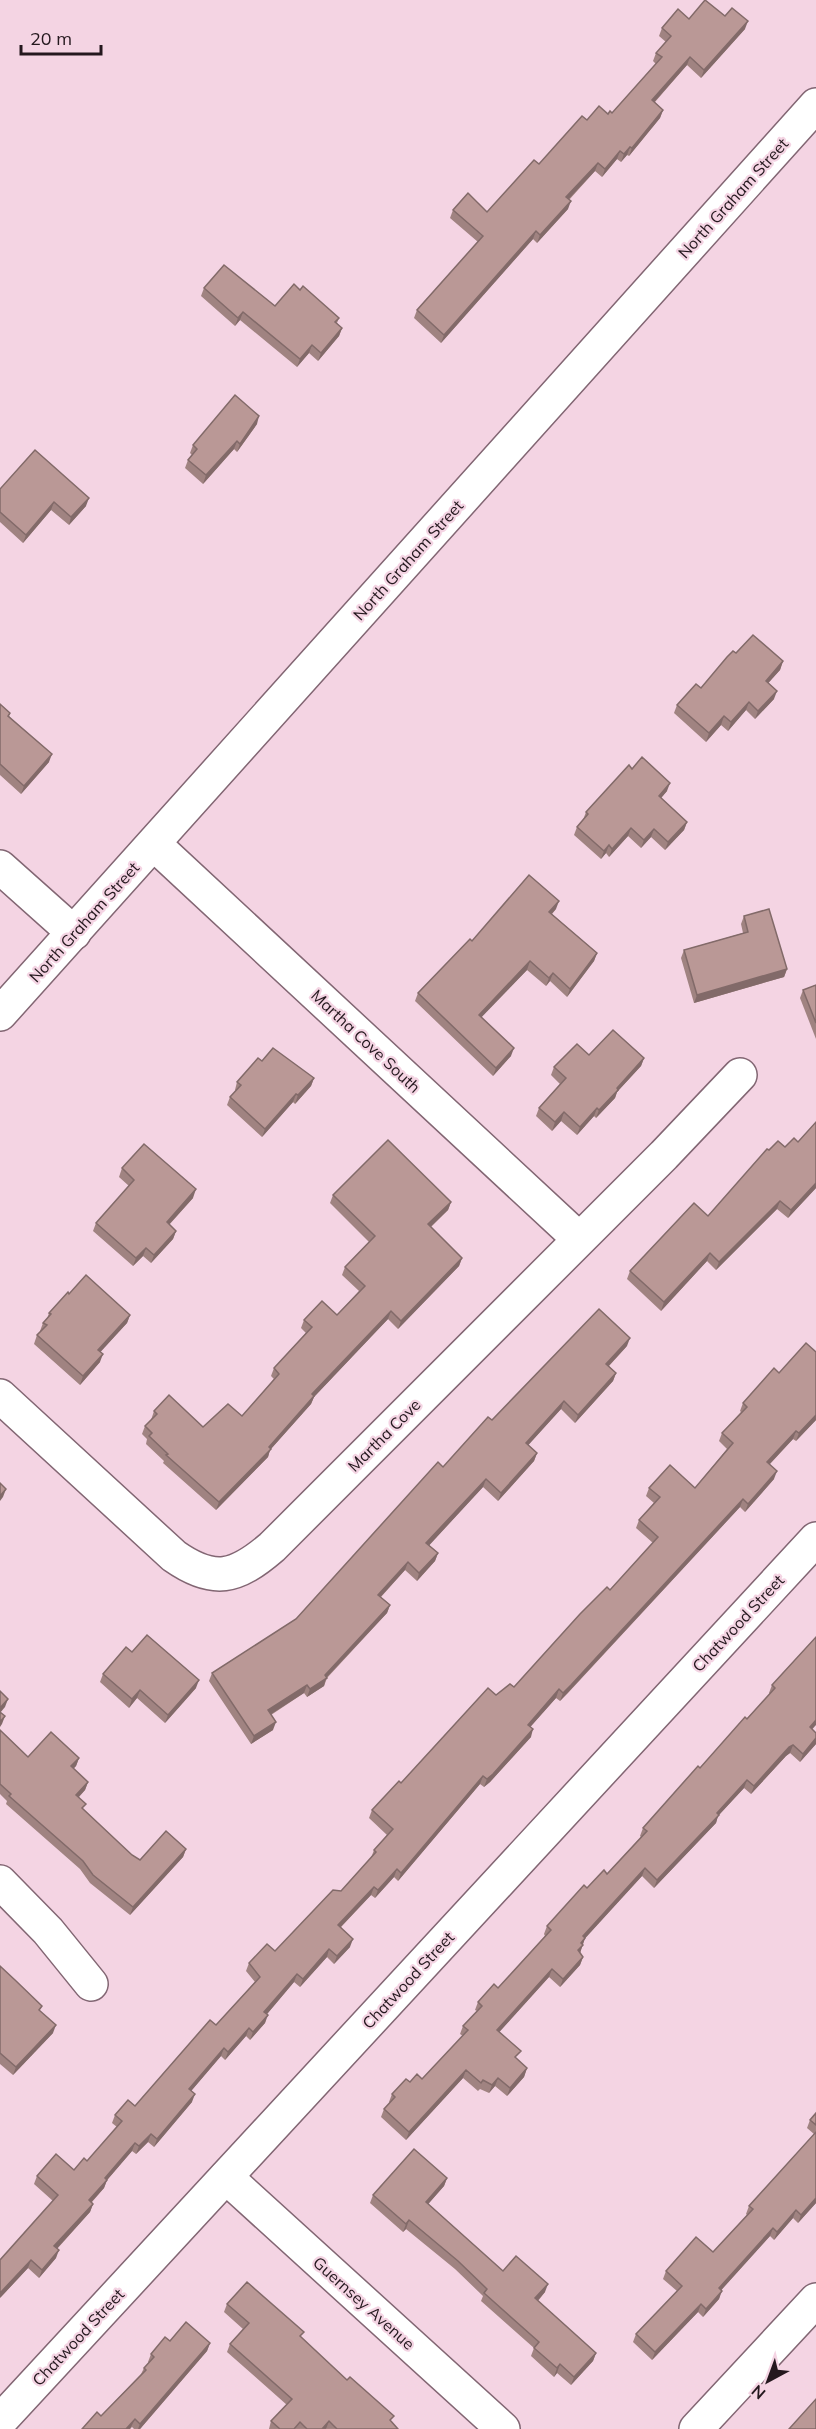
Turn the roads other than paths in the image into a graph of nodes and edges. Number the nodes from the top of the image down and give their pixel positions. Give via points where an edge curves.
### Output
1 (816, 105) edge
2 (154, 844) junction
3 (0, 867) edge
4 (74, 933) junction
5 (0, 1014) edge
6 (740, 1075) dead end
7 (578, 1238) junction
8 (0, 1396) edge
9 (816, 1539) edge
10 (0, 1882) edge
11 (90, 1984) dead end
12 (226, 2177) junction
13 (816, 2300) edge
14 (0, 2421) edge
15 (503, 2429) edge
16 (696, 2429) edge

1 - 2 street, North Graham Street
2 - 4 street, North Graham Street
2 - 7 street, Martha Cove South
3 - 4 street
4 - 5 street, North Graham Street
6 - 7 street, Martha Cove
7 - 8 street, Martha Cove via 272,1547 253,1564 231,1573 204,1574 174,1556
9 - 12 street, Chatwood Street
10 - 11 street via 48,1931
12 - 14 street, Chatwood Street
12 - 15 street, Guernsey Avenue
13 - 16 street

